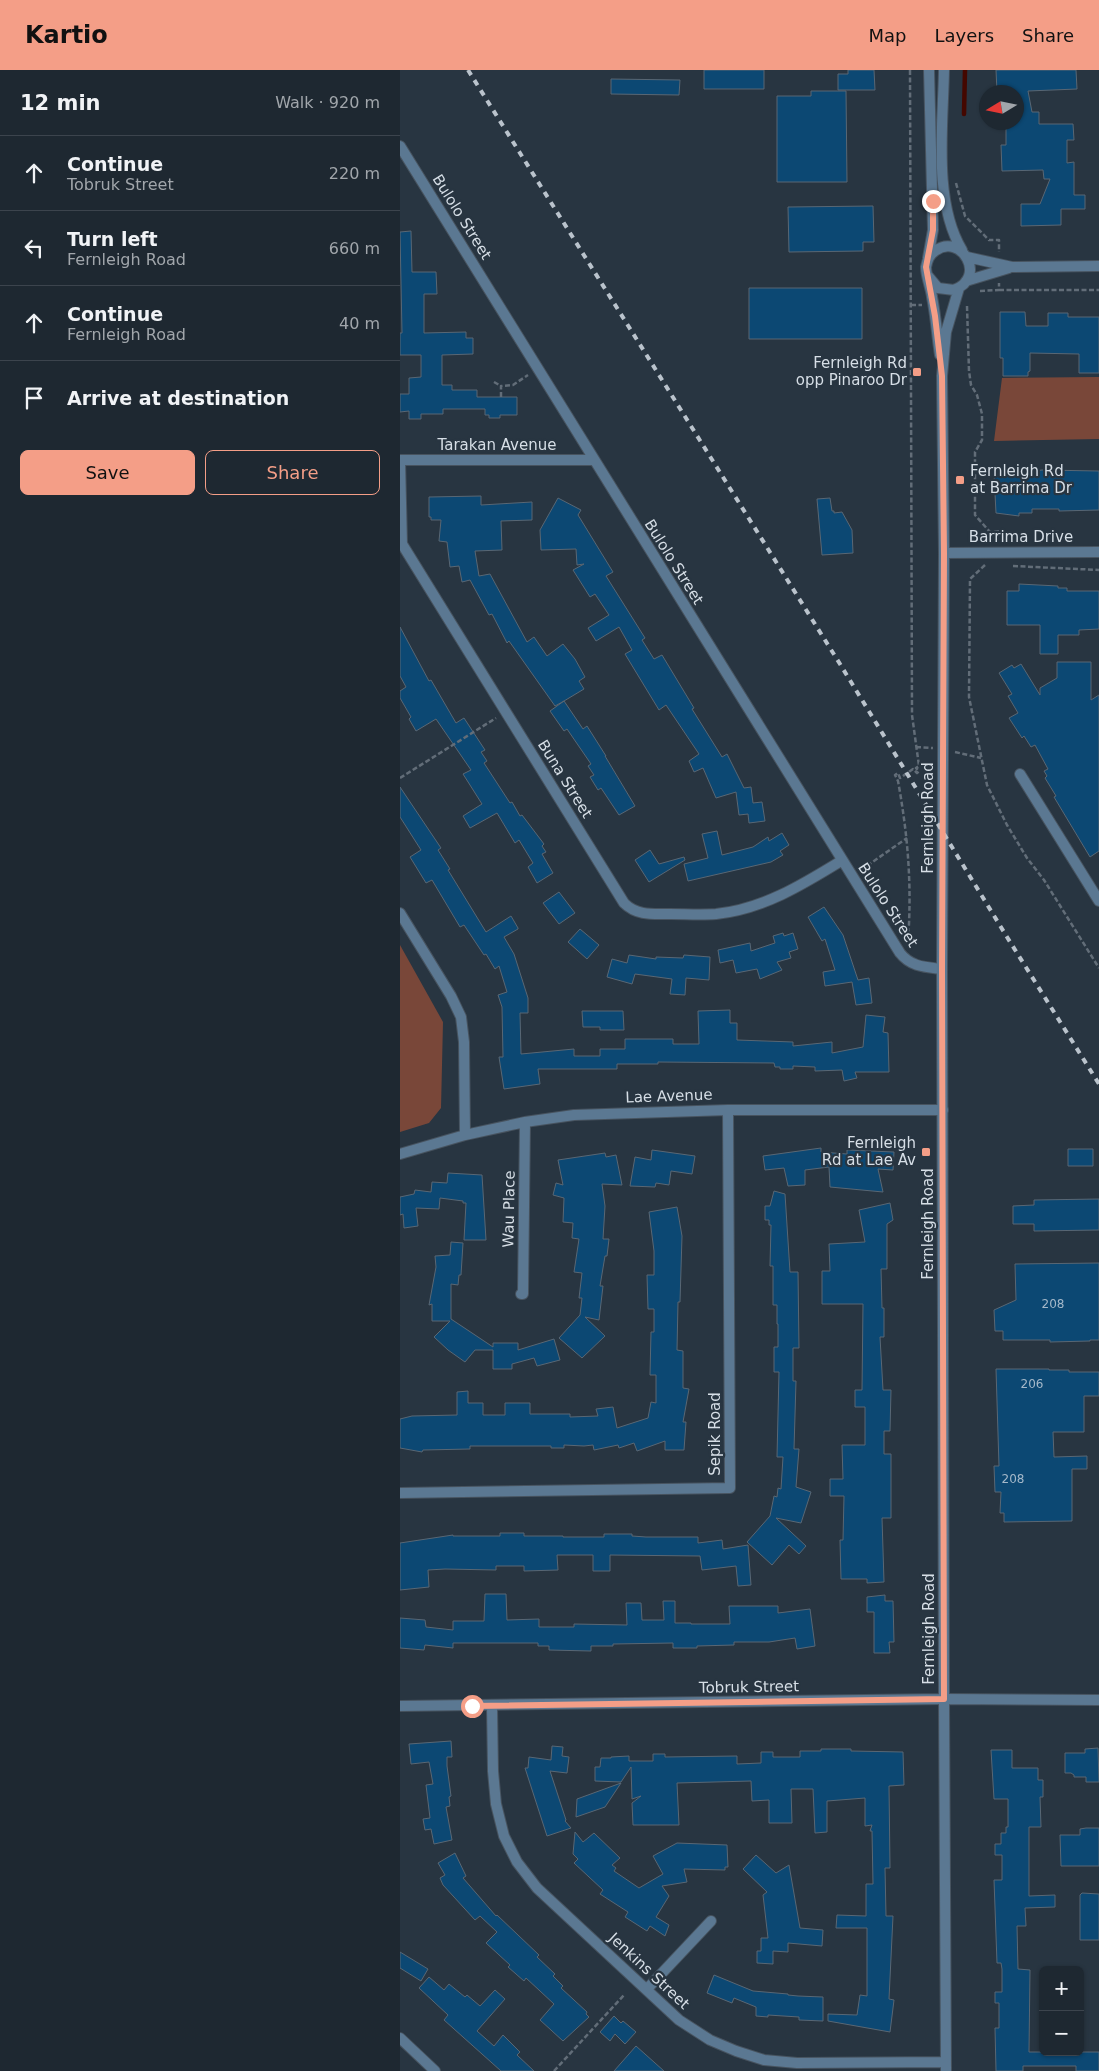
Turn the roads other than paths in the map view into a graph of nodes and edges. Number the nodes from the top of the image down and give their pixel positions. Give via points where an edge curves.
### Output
1 (929, 70) edge
2 (944, 70) edge
3 (400, 146) edge
4 (965, 254) junction
5 (928, 262) junction
6 (1099, 266) edge
7 (999, 268) junction
8 (928, 276) junction
9 (963, 284) junction
10 (942, 376) junction
11 (400, 460) edge
12 (593, 460) junction
13 (1099, 552) edge
14 (944, 553) junction
15 (1020, 774) dead end
16 (841, 861) junction
17 (1099, 901) edge
18 (400, 913) edge
19 (942, 969) junction
20 (728, 1110) junction
21 (943, 1110) junction
22 (525, 1122) junction
23 (465, 1135) junction
24 (400, 1154) edge
25 (521, 1294) dead end
26 (400, 1493) edge
27 (944, 1699) junction
28 (1099, 1700) edge
29 (400, 1706) edge
30 (492, 1706) junction
31 (711, 1921) dead end
32 (647, 1990) junction
33 (400, 2038) edge
34 (946, 2066) edge
35 (435, 2071) edge

1 - 5 street via 933,230
2 - 4 street via 943,196 951,228
3 - 12 street, Bulolo Street
4 - 5 street via 949,246 942,247 930,255
4 - 7 street
4 - 9 street via 970,269
5 - 8 street
6 - 7 street
7 - 9 street
8 - 9 street via 938,288 948,290
8 - 10 street, Fernleigh Road
9 - 10 street, Fernleigh Road via 946,332
10 - 14 street, Fernleigh Road
11 - 12 street, Tarakan Avenue
11 - 16 street, Buna Street via 402,544 624,903 637,913 708,914 742,909 795,889
12 - 16 street, Bulolo Street
13 - 14 street, Barrima Drive
14 - 19 street, Fernleigh Road
15 - 17 street
16 - 19 street, Bulolo Street via 906,960 919,966
18 - 23 street via 461,1017
19 - 21 street, Fernleigh Road
20 - 21 street, Lae Avenue
20 - 22 street, Lae Avenue via 574,1115
20 - 26 street, Sepik Road via 730,1488
21 - 27 street, Fernleigh Road
22 - 23 street, Lae Avenue
22 - 25 street, Wau Place
23 - 24 street, Lae Avenue
27 - 28 street, Tobruk Street
27 - 30 street, Tobruk Street
27 - 34 street, Fernleigh Road
29 - 30 street, Tobruk Street
30 - 32 street, Jenkins Street via 496,1804 504,1836 517,1862 537,1888
31 - 32 street
32 - 34 street, Jenkins Street via 679,2020 710,2040 764,2060
33 - 35 street

